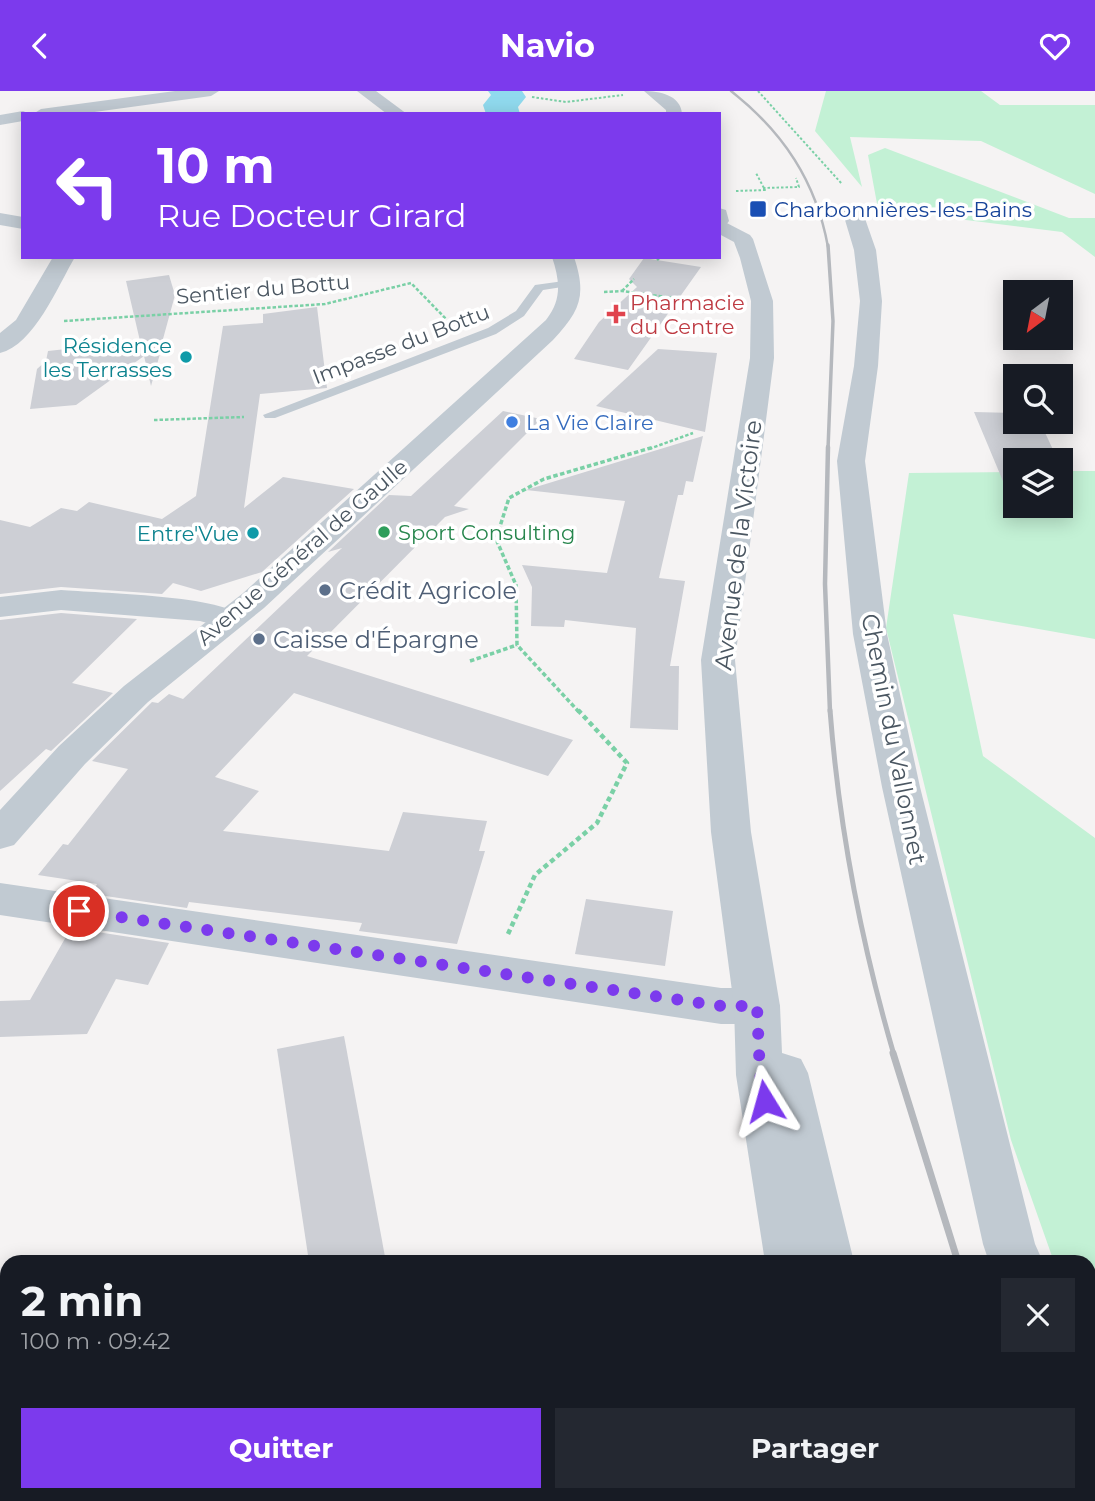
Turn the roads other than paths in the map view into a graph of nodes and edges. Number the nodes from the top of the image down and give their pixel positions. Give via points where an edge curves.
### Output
1 (211, 91) edge
2 (365, 91) edge
3 (652, 91) edge
4 (56, 112) edge
5 (396, 112) edge
6 (674, 112) edge
7 (21, 116) edge
8 (0, 120) edge
9 (852, 209) road end
10 (0, 219) edge
11 (21, 223) edge
12 (721, 224) edge
13 (63, 259) edge
14 (577, 278) edge
15 (0, 346) edge
16 (270, 415) road end
17 (0, 607) edge
18 (229, 619) junction
19 (0, 835) edge
20 (0, 899) edge
21 (757, 1006) junction
22 (791, 1255) edge
23 (825, 1255) edge
24 (1013, 1255) edge

1 - 4 street
2 - 5 street
3 - 6 street
7 - 8 street
9 - 24 street, Chemin du Vallonnet via 865,250 871,302 851,461 870,634 901,787
10 - 11 street
12 - 21 street, Avenue de la Victoire via 743,239 762,301 762,358 718,660 731,832
13 - 15 street via 25,324
14 - 16 lane, Impasse du Bottu via 539,287 530,307 492,331
14 - 18 street, Avenue Général de Gaulle via 564,315 545,335
17 - 18 street via 61,600 204,611
18 - 19 street, Avenue Général de Gaulle via 88,739
20 - 21 street via 708,1004
21 - 22 street, Avenue de la Victoire via 760,1075
21 - 23 street, Avenue de la Victoire via 786,1078

